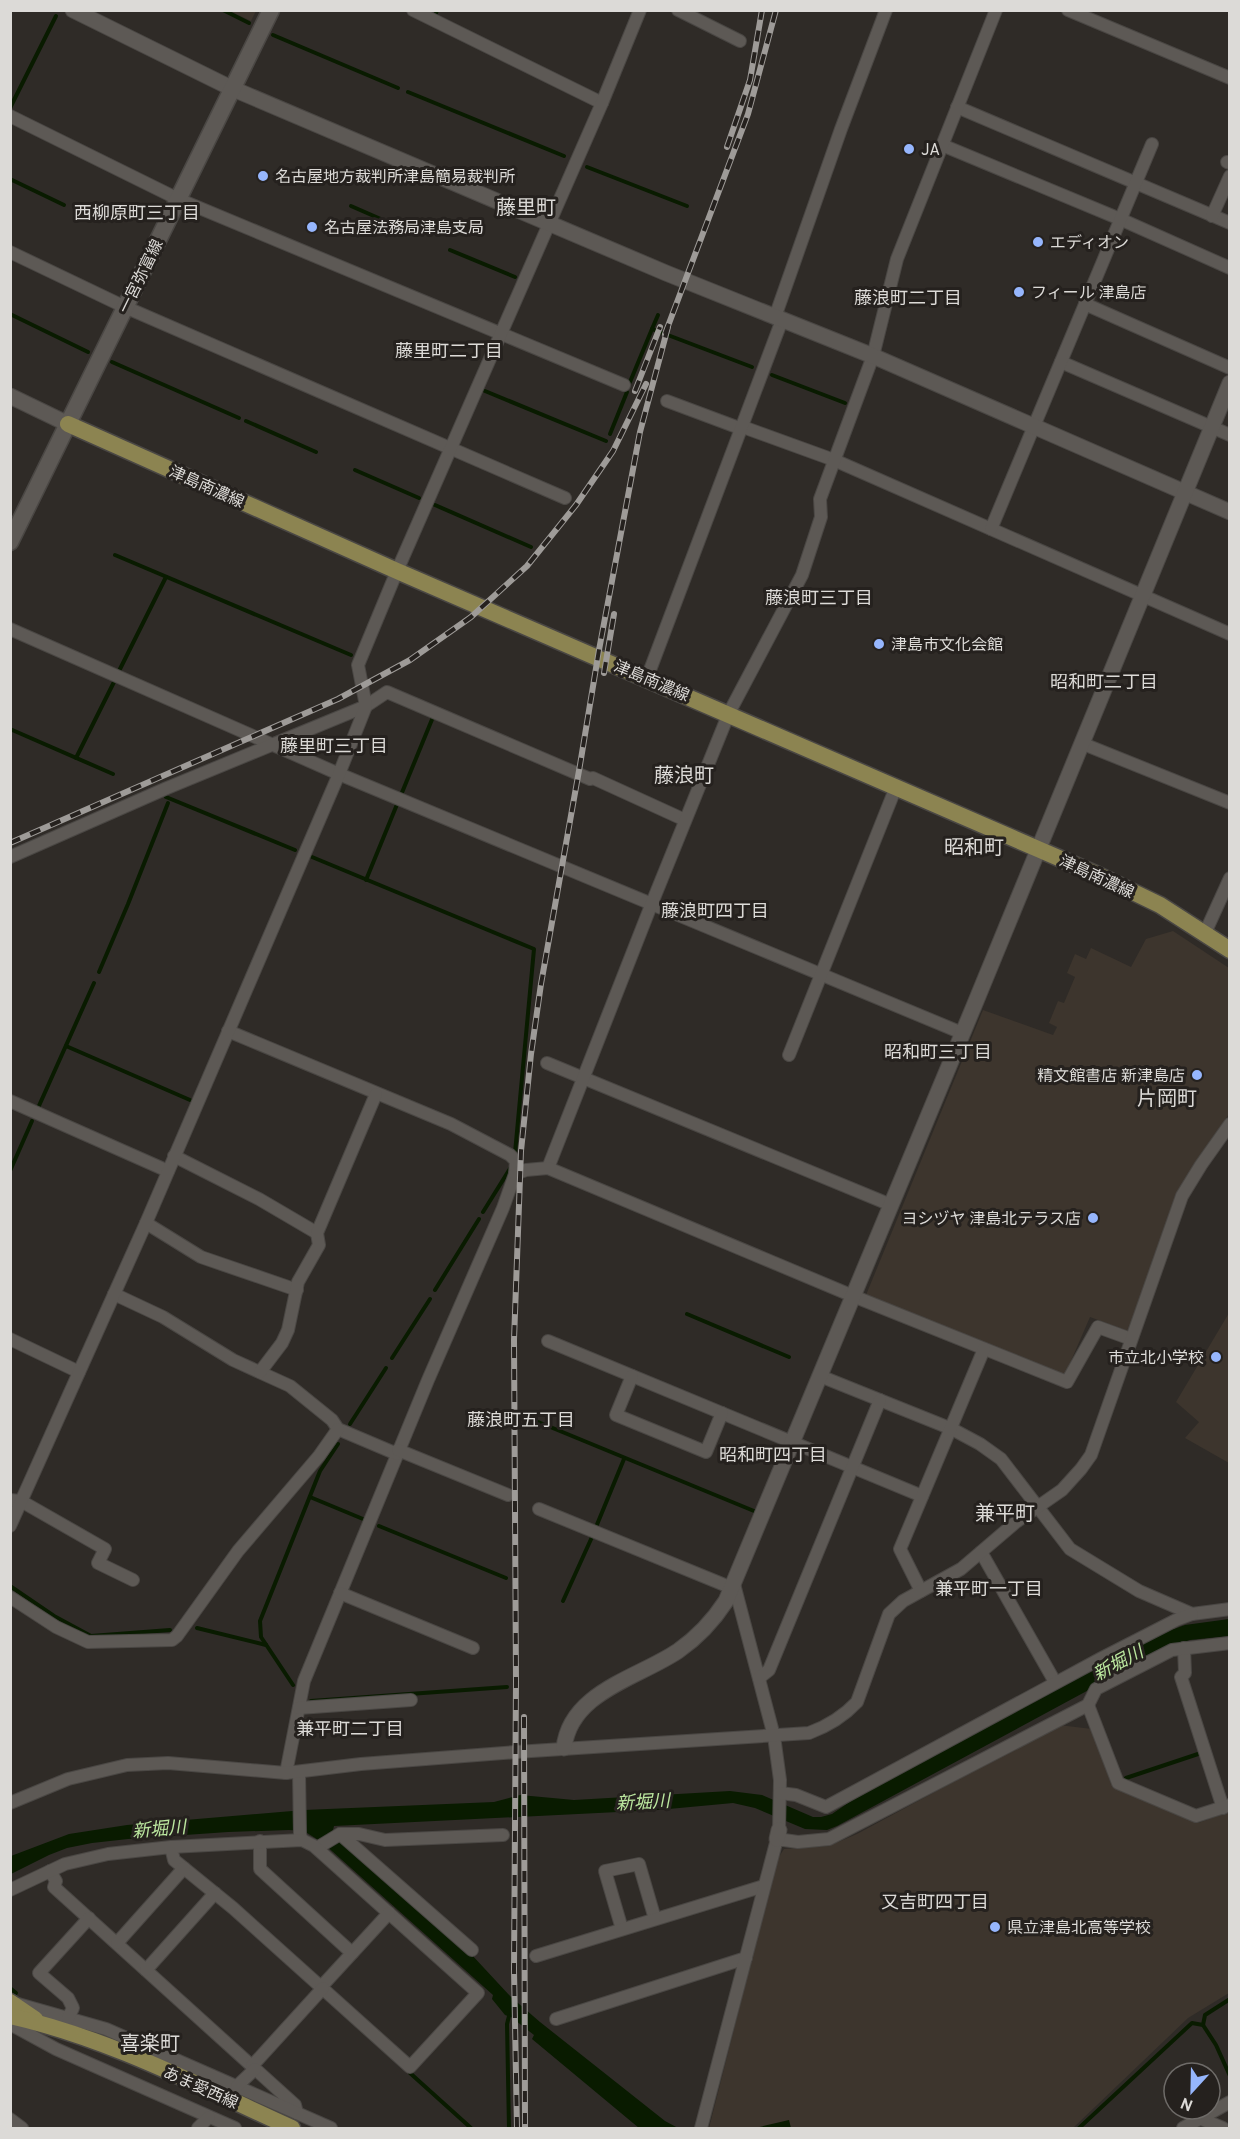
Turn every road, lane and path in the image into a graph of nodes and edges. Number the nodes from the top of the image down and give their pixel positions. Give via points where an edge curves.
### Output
1 (73, 10) edge
2 (271, 10) edge
3 (413, 10) edge
4 (640, 10) edge
5 (678, 10) edge
6 (886, 10) edge
7 (996, 10) edge
8 (1068, 10) edge
9 (740, 41) dead end
10 (1230, 78) edge
11 (231, 88) junction
12 (602, 103) junction
13 (957, 107) junction
14 (10, 116) edge
15 (1152, 144) dead end
16 (942, 145) junction
17 (1230, 176) edge
18 (1135, 183) junction
19 (178, 199) junction
20 (1212, 216) junction
21 (1120, 219) junction
22 (549, 224) junction
23 (1230, 224) edge
24 (10, 252) edge
25 (1230, 268) edge
26 (1085, 304) junction
27 (125, 308) junction
28 (778, 318) junction
29 (500, 334) junction
30 (873, 356) junction
31 (1061, 362) junction
32 (1230, 368) edge
33 (1230, 383) edge
34 (624, 385) dead end
35 (10, 396) edge
36 (667, 401) dead end
37 (68, 424) junction
38 (1035, 426) junction
39 (1211, 427) junction
40 (742, 428) junction
41 (1230, 435) edge
42 (451, 449) junction
43 (834, 460) junction
44 (1184, 492) junction
45 (565, 498) dead end
46 (1230, 512) edge
47 (992, 530) junction
48 (10, 542) edge
49 (397, 571) junction
50 (1141, 596) junction
51 (10, 629) edge
52 (1230, 634) edge
53 (647, 678) junction
54 (366, 706) junction
55 (729, 713) junction
56 (1081, 742) junction
57 (272, 744) junction
58 (339, 774) junction
59 (896, 787) junction
60 (1230, 803) edge
61 (685, 820) junction
62 (1038, 849) junction
63 (10, 857) edge
64 (1230, 878) edge
65 (652, 903) junction
66 (1205, 933) junction
67 (1230, 950) edge
68 (823, 974) junction
69 (228, 1031) junction
70 (962, 1033) junction
71 (789, 1055) dead end
72 (547, 1063) dead end
73 (584, 1077) junction
74 (376, 1094) junction
75 (10, 1101) edge
76 (1230, 1124) edge
77 (174, 1156) junction
78 (548, 1168) junction
79 (168, 1170) junction
80 (515, 1174) junction
81 (891, 1205) junction
82 (146, 1223) junction
83 (317, 1233) junction
84 (297, 1290) junction
85 (114, 1294) junction
86 (853, 1296) junction
87 (10, 1339) edge
88 (1131, 1339) junction
89 (548, 1341) dead end
90 (984, 1349) junction
91 (79, 1372) junction
92 (260, 1372) junction
93 (632, 1376) junction
94 (820, 1376) junction
95 (880, 1400) junction
96 (722, 1413) junction
97 (952, 1429) junction
98 (338, 1430) junction
99 (792, 1443) junction
100 (398, 1452) junction
101 (852, 1467) junction
102 (508, 1495) dead end
103 (922, 1496) junction
104 (16, 1501) edge
105 (1038, 1507) junction
106 (539, 1509) dead end
107 (10, 1526) edge
108 (981, 1552) junction
109 (133, 1580) dead end
110 (733, 1586) junction
111 (921, 1591) junction
112 (340, 1593) junction
113 (10, 1597) edge
114 (1230, 1609) edge
115 (1192, 1614) junction
116 (1230, 1644) edge
117 (473, 1648) dead end
118 (1184, 1648) junction
119 (759, 1678) junction
120 (1055, 1682) junction
121 (411, 1700) dead end
122 (1088, 1705) junction
123 (299, 1708) junction
124 (774, 1736) junction
125 (564, 1748) junction
126 (299, 1772) junction
127 (286, 1773) junction
128 (780, 1797) junction
129 (10, 1803) edge
130 (1226, 1806) edge
131 (340, 1834) junction
132 (778, 1834) junction
133 (502, 1835) dead end
134 (301, 1838) junction
135 (260, 1841) junction
136 (171, 1847) junction
137 (319, 1847) junction
138 (184, 1868) junction
139 (50, 1871) junction
140 (764, 1886) junction
141 (10, 1890) edge
142 (215, 1893) junction
143 (389, 1913) junction
144 (89, 1918) junction
145 (655, 1919) junction
146 (622, 1929) junction
147 (117, 1943) junction
148 (472, 1950) dead end
149 (352, 1953) junction
150 (537, 1956) dead end
151 (746, 1958) junction
152 (146, 1970) junction
153 (322, 1988) junction
154 (12, 2007) edge
155 (68, 2018) junction
156 (556, 2019) dead end
157 (10, 2024) edge
158 (253, 2067) junction
159 (237, 2086) junction
160 (209, 2117) junction
161 (10, 2119) edge
162 (295, 2121) edge
163 (1206, 2121) edge
164 (22, 2128) edge
165 (198, 2128) edge
166 (235, 2128) edge
167 (331, 2128) edge
168 (700, 2128) edge
169 (1223, 2128) edge

1 - 11 street
2 - 11 main road, 一宮弥富線
3 - 12 street
4 - 12 street
5 - 9 street
6 - 28 street via 841,129
7 - 13 street
8 - 10 street
11 - 19 main road, 一宮弥富線
11 - 22 street
12 - 22 street
13 - 16 street
13 - 18 street
14 - 19 street
15 - 18 street
16 - 21 street
16 - 30 street via 897,259
17 - 20 street
18 - 20 street
18 - 21 street
19 - 27 main road, 一宮弥富線
19 - 29 street
20 - 23 street
21 - 25 street
21 - 26 street
22 - 28 street
22 - 29 street
24 - 27 street
26 - 31 street
26 - 32 street
27 - 37 main road, 一宮弥富線
27 - 42 street
28 - 30 street
28 - 40 street
29 - 34 street
29 - 42 street
30 - 38 street
30 - 43 street
31 - 38 street
31 - 39 street
33 - 39 street
35 - 37 street
36 - 40 street
37 - 48 main road, 一宮弥富線
37 - 49 main road, 津島南濃線
38 - 44 street
38 - 47 street
39 - 41 street
39 - 44 street
40 - 43 street
40 - 53 street
42 - 45 street
42 - 49 street
43 - 47 street
43 - 55 street via 820,499 821,517 802,575
44 - 46 street
44 - 50 street
47 - 50 street
49 - 53 main road, 津島南濃線
49 - 54 street via 358,665
50 - 52 street
50 - 56 street
51 - 57 street
53 - 55 main road, 津島南濃線
54 - 57 street
54 - 58 street
54 - 61 street via 387,692
55 - 59 main road, 津島南濃線
55 - 61 street
56 - 60 street
56 - 62 street
57 - 58 street
57 - 63 street
58 - 65 street
58 - 69 street
59 - 62 main road, 津島南濃線
59 - 68 street
61 - 65 street
62 - 66 main road, 津島南濃線 via 1160,905
62 - 70 street
64 - 66 street
65 - 68 street
65 - 73 street
66 - 67 main road, 津島南濃線
68 - 70 street
68 - 71 street
69 - 74 street
69 - 77 street
70 - 81 street
72 - 73 street
73 - 78 street
73 - 81 street
74 - 80 street via 452,1124 510,1155 516,1161
74 - 83 street
75 - 79 street
76 - 88 street via 1182,1196
77 - 79 street
77 - 83 street
78 - 80 street
78 - 86 street
79 - 82 street
80 - 100 street
81 - 86 street
82 - 84 street via 201,1257
82 - 85 street
83 - 84 street via 319,1245
84 - 92 street via 288,1330
85 - 91 street
85 - 92 street
86 - 90 street
86 - 94 street
87 - 91 street
88 - 90 street via 1098,1327 1067,1382
88 - 105 street via 1091,1455 1062,1490
89 - 93 street
90 - 97 street
91 - 104 street
92 - 98 street via 290,1386 332,1420
93 - 96 street
93 - 96 street via 616,1415 706,1452
94 - 95 street
94 - 99 street
95 - 97 street
95 - 101 street
96 - 99 street
97 - 103 street
97 - 105 street via 1001,1459
98 - 100 street
98 - 113 street via 238,1551 172,1640 88,1642
99 - 101 street
99 - 110 street
100 - 102 street
100 - 112 street
101 - 103 street
101 - 119 street via 769,1670
103 - 111 street via 900,1549
104 - 107 street
104 - 109 street via 105,1549 98,1563
105 - 108 street
105 - 115 street via 1078,1555 1139,1591
106 - 110 street
108 - 111 street via 961,1569
108 - 120 street
110 - 119 street
110 - 125 street via 716,1617 696,1638 592,1699 578,1712 566,1732
111 - 124 street via 889,1614 857,1702 847,1713 809,1733
112 - 117 street
112 - 123 street via 304,1681
114 - 115 street
115 - 120 street
116 - 118 street
118 - 122 street via 1172,1650 1096,1689
118 - 130 street via 1185,1673 1181,1677
119 - 124 street
120 - 128 street via 826,1807 796,1795
121 - 123 street
122 - 130 street via 1118,1783 1196,1816
122 - 132 street via 829,1839 798,1842
123 - 127 street
124 - 125 street
124 - 128 street
125 - 126 street
126 - 127 street
126 - 134 street
127 - 129 street via 168,1762 127,1765 68,1779
128 - 132 street
131 - 133 street via 385,1840
131 - 137 street
131 - 148 street
132 - 140 street
134 - 135 street
134 - 137 street
135 - 136 street
135 - 149 street via 260,1869
136 - 138 street via 174,1860
136 - 139 street via 108,1854
137 - 143 street
138 - 142 street
138 - 147 street
139 - 141 street
139 - 144 street via 56,1881 54,1887
140 - 145 street
140 - 151 street
142 - 152 street
142 - 153 street
143 - 149 street
143 - 153 street via 478,1993 410,2067
144 - 147 street
144 - 155 street via 39,1973 68,1998 73,2008
145 - 146 street
145 - 146 street via 639,1864 604,1871
146 - 150 street
147 - 152 street
149 - 153 street
151 - 156 street
151 - 168 street
152 - 158 street
153 - 158 street
154 - 155 street
154 - 162 main road, あま愛西線 via 41,2023
155 - 159 street via 106,2029
157 - 160 street via 56,2049
158 - 159 street
158 - 162 street via 295,2105
159 - 162 street
160 - 165 street
160 - 166 street
161 - 164 street
162 - 167 street
163 - 169 street

